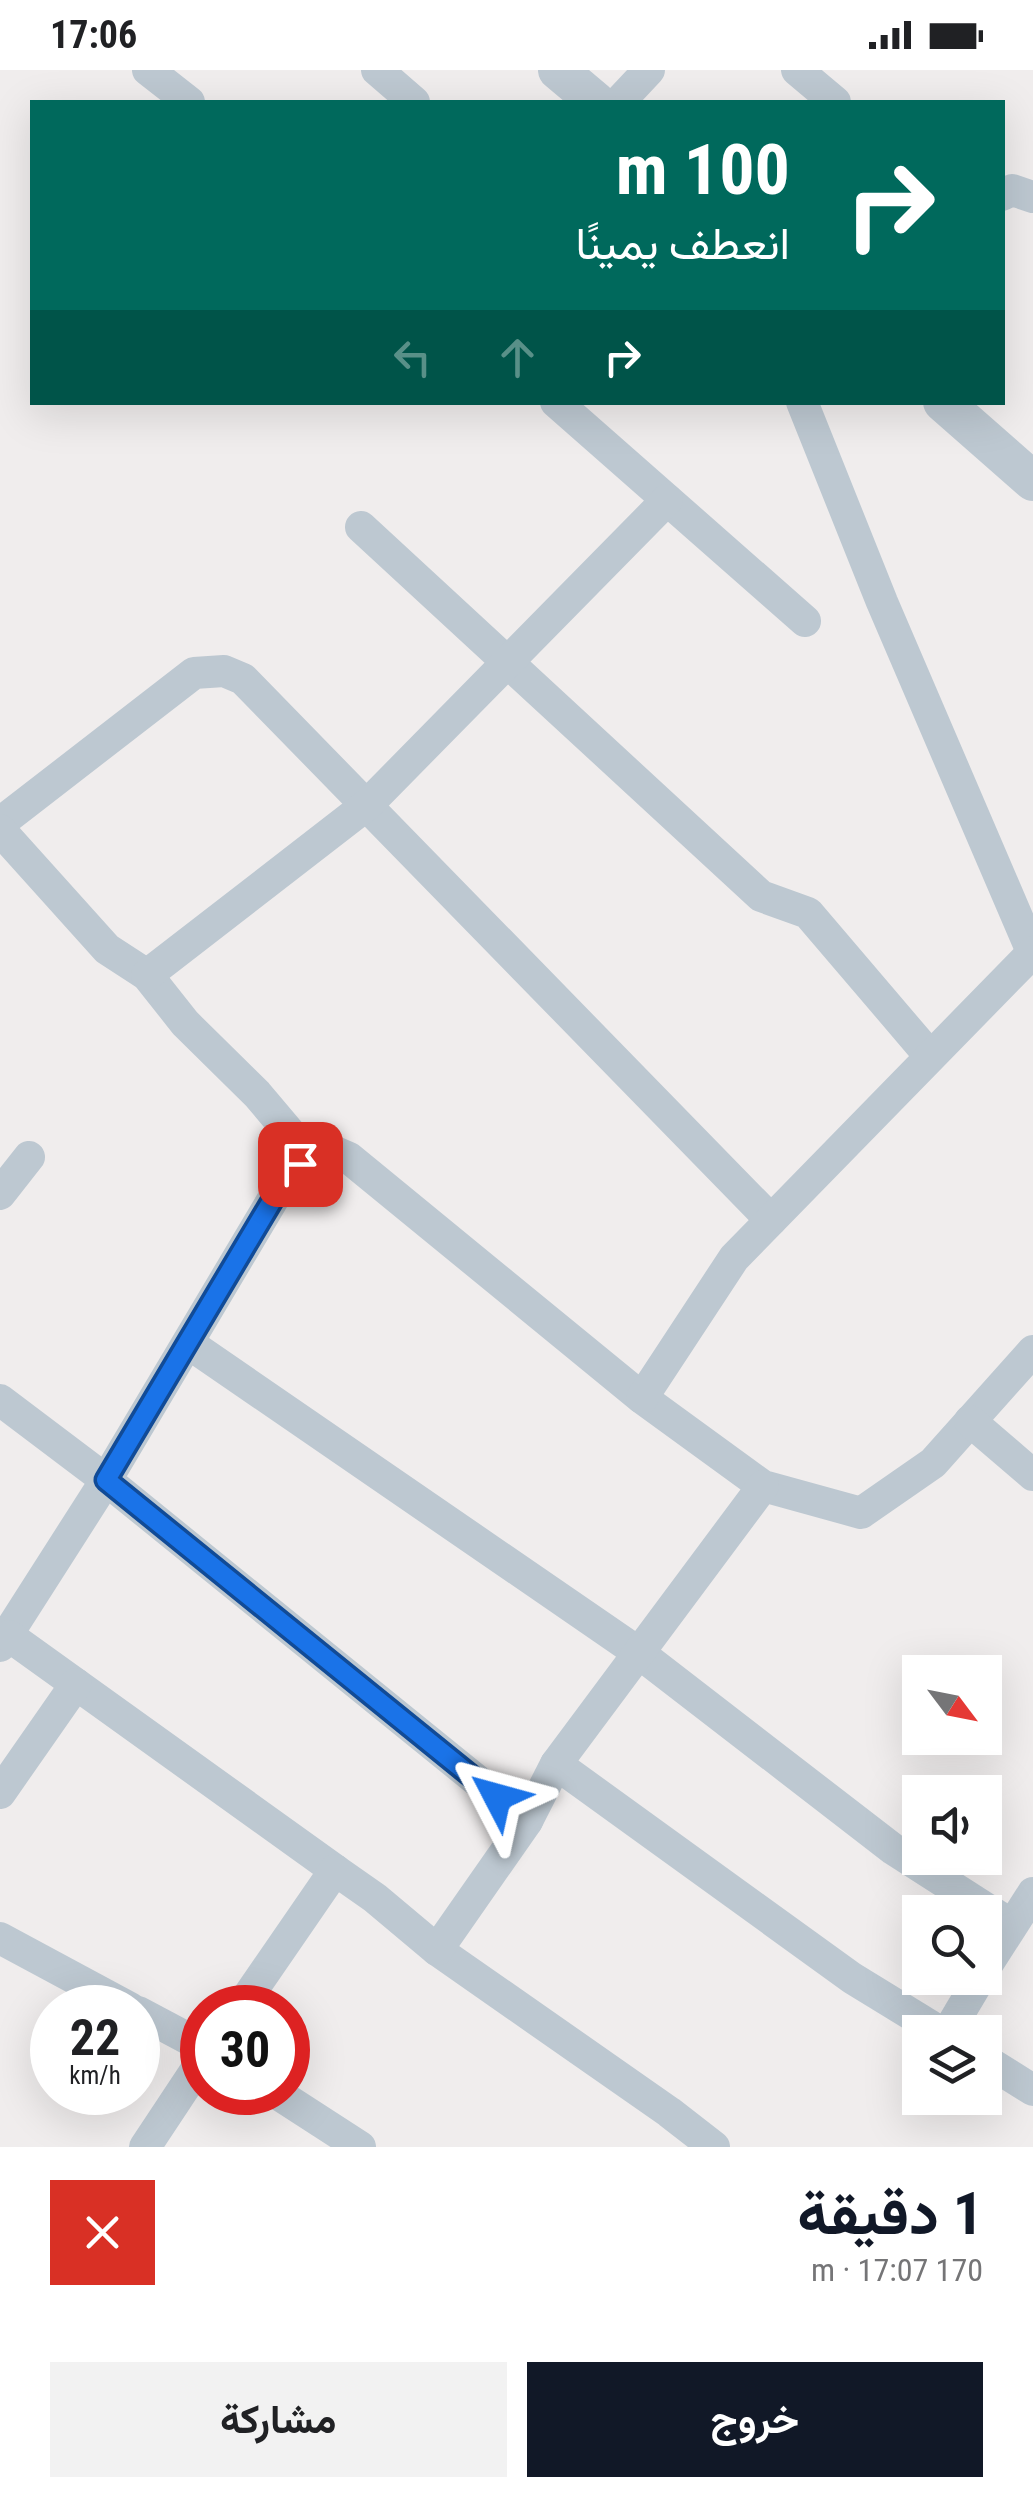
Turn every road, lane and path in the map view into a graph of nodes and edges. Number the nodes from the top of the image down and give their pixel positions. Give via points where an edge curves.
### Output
1 (148, 70) edge
2 (377, 70) edge
3 (558, 70) edge
4 (649, 70) edge
5 (797, 70) edge
6 (186, 100) edge
7 (412, 100) edge
8 (594, 100) edge
9 (620, 100) edge
10 (833, 100) edge
11 (1005, 194) edge
12 (1033, 198) edge
13 (559, 405) edge
14 (803, 405) edge
15 (946, 405) edge
16 (1033, 481) edge
17 (667, 500) junction
18 (360, 528) dead end
19 (805, 621) dead end
20 (508, 661) junction
21 (368, 804) junction
22 (0, 826) edge
23 (1033, 953) edge
24 (147, 975) junction
25 (930, 1056) junction
26 (319, 1145) junction
27 (30, 1158) dead end
28 (0, 1194) edge
29 (771, 1220) junction
30 (188, 1343) junction
31 (1033, 1351) edge
32 (642, 1398) junction
33 (0, 1400) edge
34 (970, 1421) junction
35 (1033, 1476) edge
36 (106, 1480) junction
37 (763, 1486) junction
38 (4, 1641) edge
39 (638, 1653) junction
40 (76, 1684) junction
41 (556, 1764) junction
42 (0, 1793) edge
43 (527, 1821) junction
44 (335, 1870) junction
45 (1033, 1894) edge
46 (1010, 1924) junction
47 (0, 1938) edge
48 (1002, 1938) edge
49 (437, 1950) junction
50 (87, 1985) edge
51 (256, 1985) edge
52 (912, 2015) edge
53 (1002, 2071) edge
54 (1033, 2090) edge
55 (180, 2094) edge
56 (310, 2115) edge
57 (145, 2147) edge
58 (360, 2147) edge
59 (714, 2147) edge

1 - 6 street
2 - 7 street
3 - 8 street
4 - 9 street
5 - 10 street
11 - 12 street
13 - 17 street
14 - 23 street
15 - 16 street
17 - 19 street
17 - 20 street
18 - 20 street
20 - 21 street
20 - 25 street via 762,896 808,912
21 - 22 street via 243,679 224,671 194,672
21 - 24 street
21 - 29 street
22 - 24 street via 107,949
23 - 25 street
24 - 26 street via 306,1152
25 - 29 street
26 - 30 street via 282,1184
26 - 32 street via 350,1158
27 - 28 street
29 - 32 street via 734,1258
30 - 36 street
30 - 39 street
31 - 34 street
32 - 37 street
33 - 36 street
34 - 35 street
34 - 37 street via 933,1462 861,1514
36 - 38 street
36 - 43 street
37 - 39 street
38 - 40 street
39 - 41 street
39 - 46 street via 893,1849
40 - 42 street
40 - 44 street
41 - 43 street
41 - 52 street
43 - 49 street
44 - 49 street
44 - 51 street
45 - 46 street
46 - 48 street
47 - 50 street
49 - 59 street
53 - 54 street
55 - 57 street
56 - 58 street

